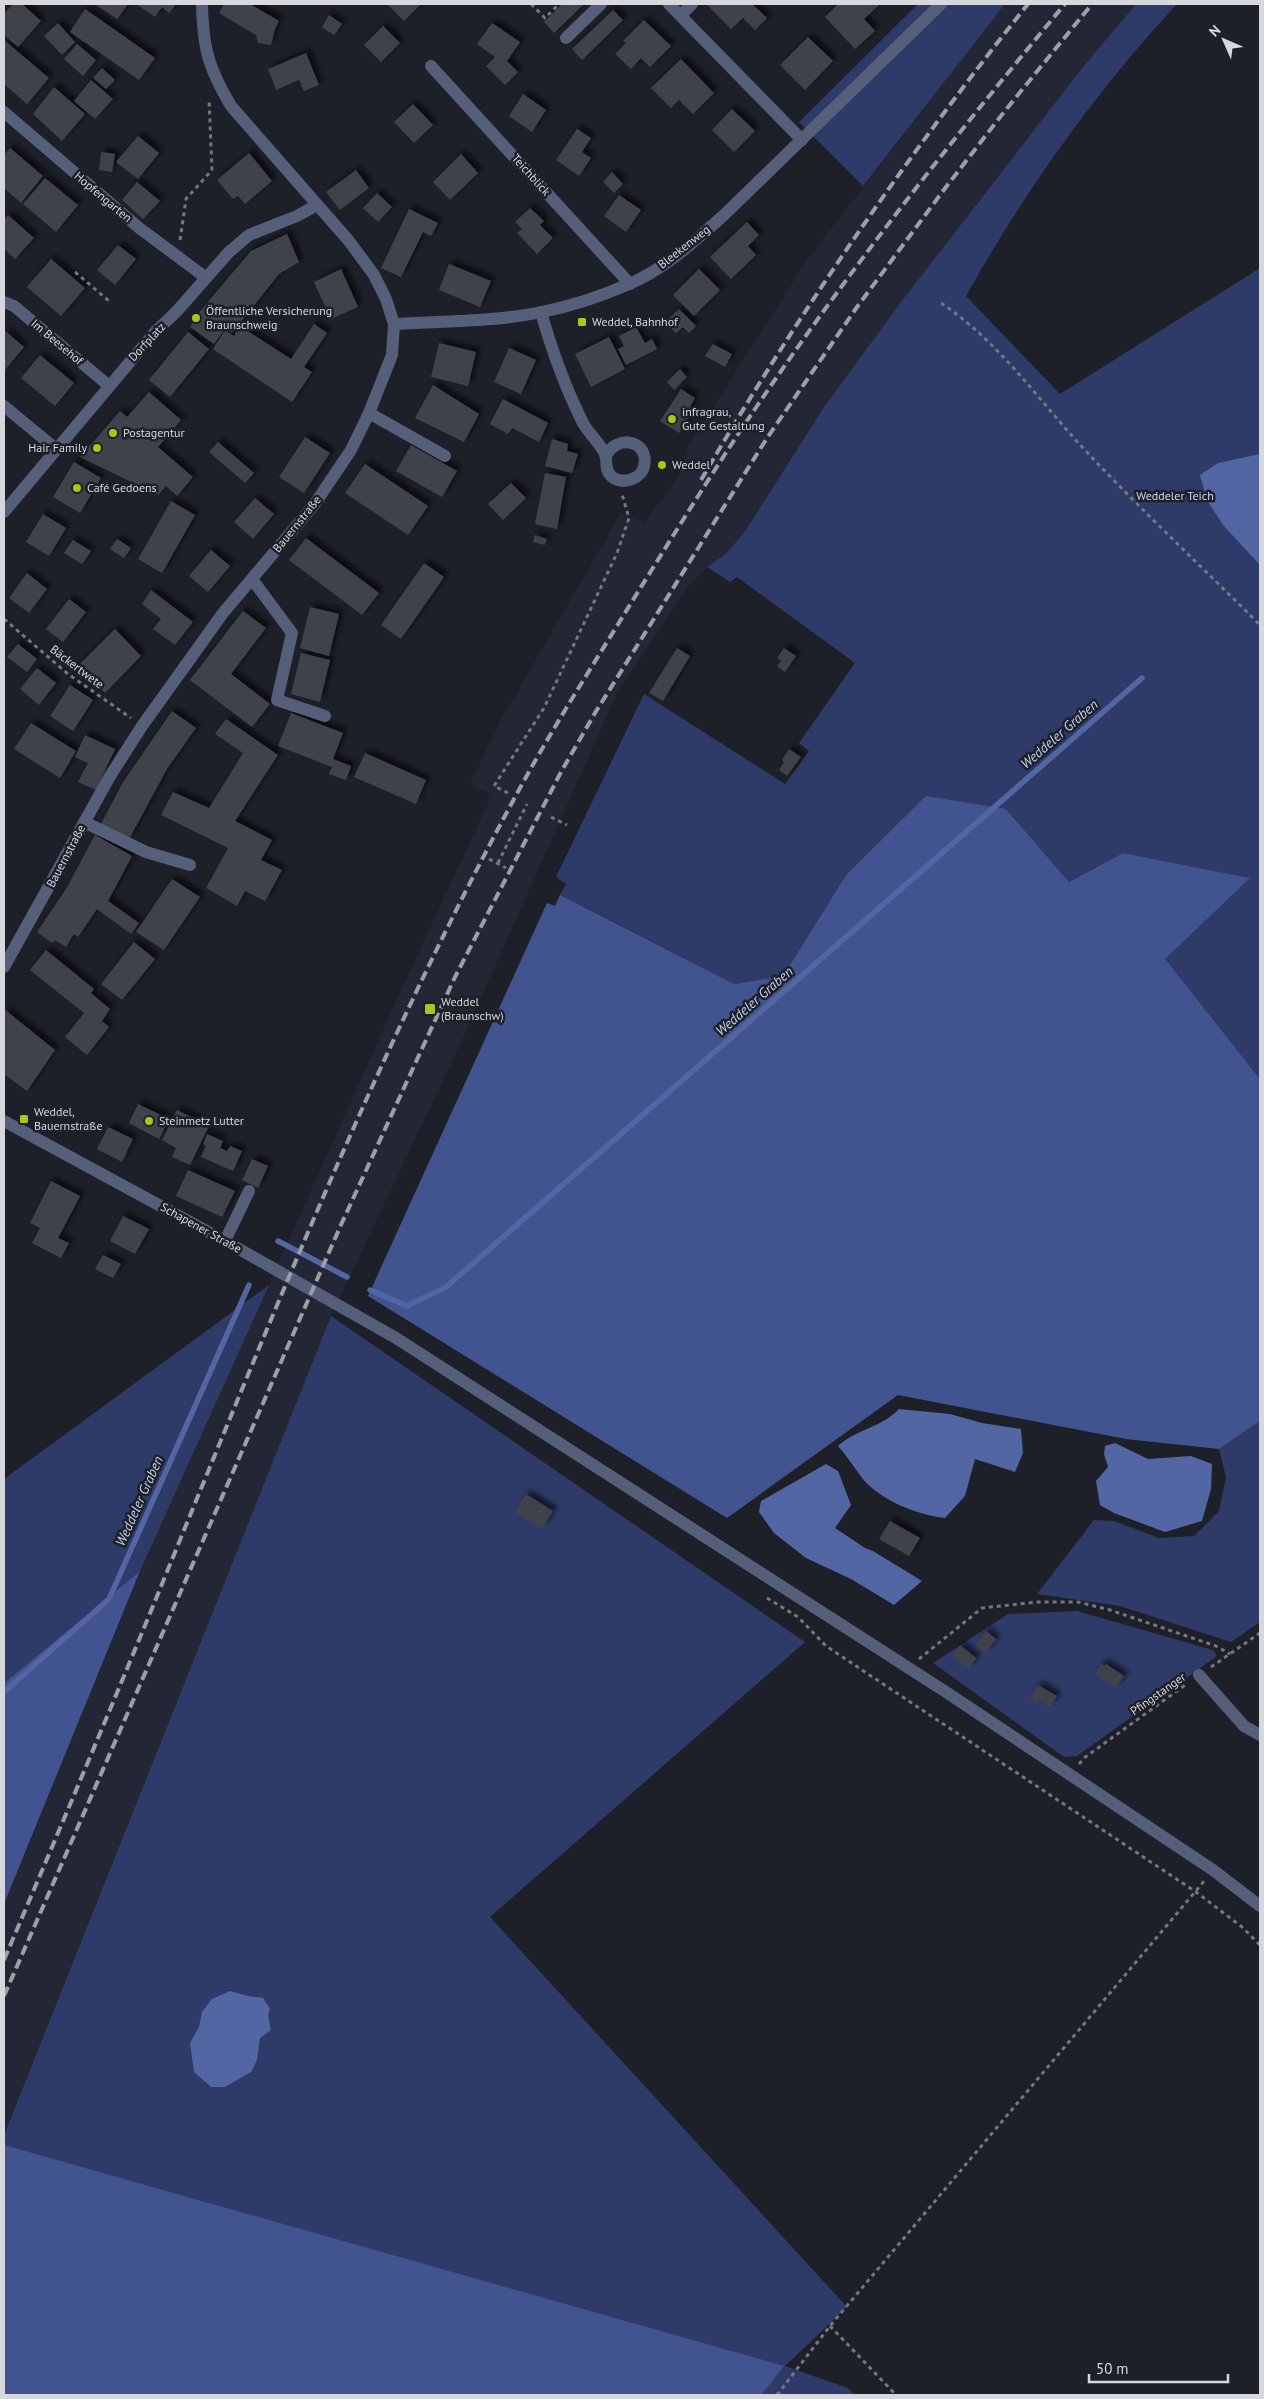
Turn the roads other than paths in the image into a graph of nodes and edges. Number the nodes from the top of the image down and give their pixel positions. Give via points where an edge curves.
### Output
1 (202, 4) edge
2 (601, 4) edge
3 (669, 4) edge
4 (692, 4) edge
5 (941, 4) edge
6 (680, 15) junction
7 (566, 38) dead end
8 (431, 66) dead end
9 (4, 112) edge
10 (802, 140) junction
11 (317, 204) junction
12 (206, 277) junction
13 (630, 284) junction
14 (4, 302) edge
15 (541, 312) junction
16 (394, 324) junction
17 (108, 386) junction
18 (4, 406) edge
19 (370, 413) junction
20 (56, 449) junction
21 (445, 456) dead end
22 (606, 456) junction
23 (4, 512) edge
24 (252, 579) junction
25 (325, 716) dead end
26 (84, 822) junction
27 (190, 865) dead end
28 (4, 967) edge
29 (4, 1121) edge
30 (249, 1191) dead end
31 (225, 1241) junction
32 (1199, 1675) road end
33 (1260, 1734) edge
34 (1260, 1906) edge

1 - 11 street via 206,56 218,84 231,106
2 - 7 street
3 - 6 street
4 - 6 street
5 - 10 street, Bleekenweg
6 - 10 street
8 - 13 street, Teichblick
9 - 12 street, Hopfengarten via 177,258
10 - 13 street, Bleekenweg via 691,244 661,267
11 - 12 street, Dorfplatz via 297,216 249,235
11 - 16 street via 374,275
12 - 17 street, Dorfplatz
13 - 15 street, Bleekenweg
14 - 17 street, Im Beesehof via 14,306
15 - 16 street
15 - 22 street via 565,384 584,426
16 - 19 street, Bauernstraße via 392,355
17 - 20 street, Dorfplatz
18 - 20 street
19 - 21 street
19 - 24 street, Bauernstraße via 329,484
20 - 23 street, Dorfplatz
22 - 22 street via 606,469 610,476 622,481 638,477 642,472 643,452 635,444 620,442 613,445
24 - 25 street via 292,633 277,700
24 - 26 street, Bauernstraße via 190,657 142,726
26 - 27 street via 146,852
26 - 28 street, Bauernstraße
29 - 31 street, Schapener Straße
30 - 31 street
31 - 34 street, Schapener Straße via 396,1338 911,1669 1213,1870
32 - 33 street via 1244,1726

